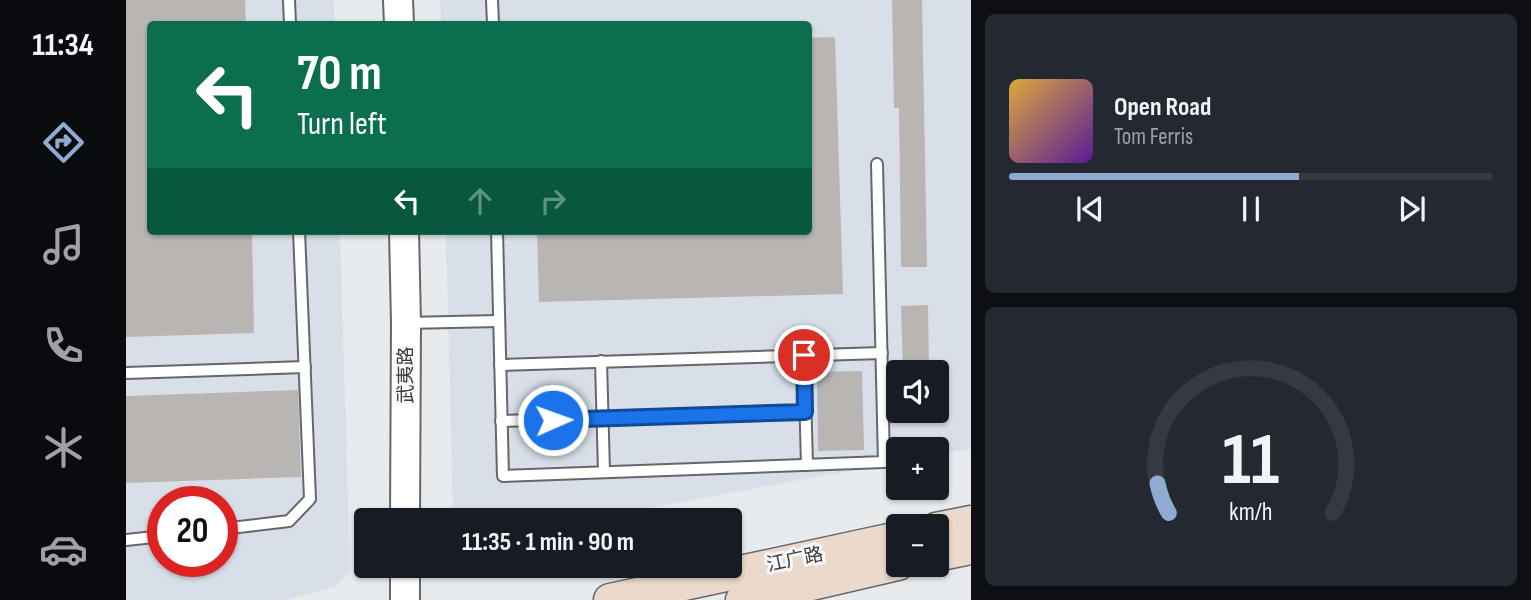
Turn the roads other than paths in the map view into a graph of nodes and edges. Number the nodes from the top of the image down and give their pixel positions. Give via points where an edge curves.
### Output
1 (289, 0) edge
2 (398, 0) edge
3 (492, 0) edge
4 (290, 21) edge
5 (399, 21) edge
6 (493, 21) edge
7 (877, 164) dead end
8 (299, 235) edge
9 (404, 235) edge
10 (497, 235) edge
11 (498, 321) junction
12 (406, 323) junction
13 (882, 353) junction
14 (804, 355) junction
15 (601, 361) junction
16 (499, 365) junction
17 (304, 367) junction
18 (126, 373) edge
19 (805, 412) junction
20 (604, 418) junction
21 (501, 421) junction
22 (807, 465) junction
23 (604, 472) junction
24 (405, 508) edge
25 (971, 522) edge
26 (238, 527) edge
27 (949, 527) edge
28 (147, 538) edge
29 (126, 540) edge
30 (886, 541) edge
31 (971, 548) edge
32 (949, 552) edge
33 (886, 567) edge
34 (405, 578) edge
35 (405, 600) edge
36 (610, 600) edge
37 (743, 600) edge

1 - 4 lane
2 - 5 street
3 - 6 lane
7 - 13 lane
8 - 17 lane
9 - 12 street, 武夷路
10 - 11 lane
11 - 12 lane
11 - 16 lane
12 - 24 street, 武夷路
13 - 14 lane
13 - 22 lane via 884,462
14 - 15 lane
14 - 19 lane
15 - 16 lane
15 - 20 lane
16 - 21 lane
17 - 18 lane
17 - 26 lane via 310,499 289,521
19 - 20 lane
19 - 22 lane
20 - 21 lane
20 - 23 lane
21 - 23 lane via 503,476
22 - 23 lane
25 - 27 main road
28 - 29 lane
30 - 36 main road, 江广路
31 - 32 main road
33 - 37 main road, 江广路
34 - 35 street

